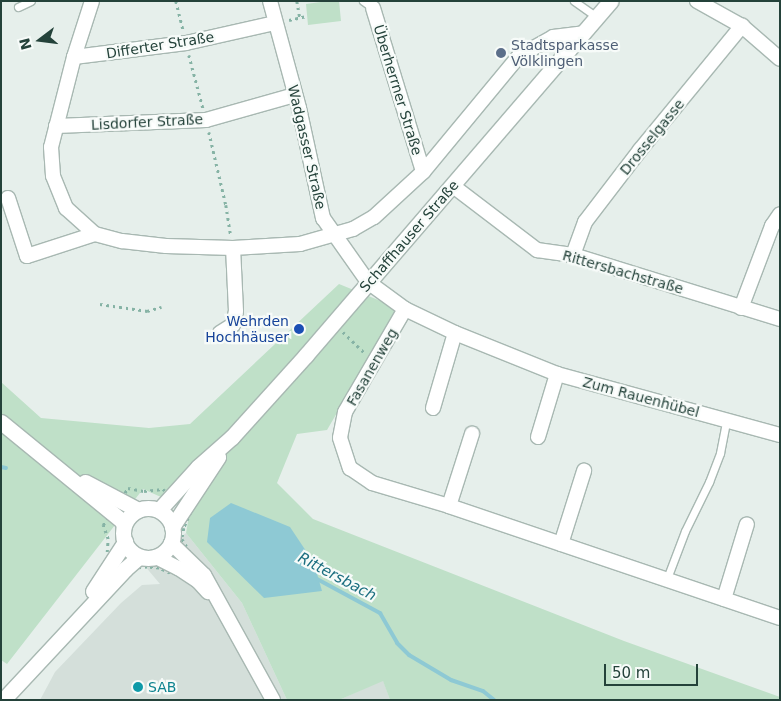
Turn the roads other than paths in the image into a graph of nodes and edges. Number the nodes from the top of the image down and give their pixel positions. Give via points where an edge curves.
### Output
1 (31, 1) edge
2 (92, 1) edge
3 (270, 1) edge
4 (574, 1) edge
5 (610, 1) edge
6 (698, 1) edge
7 (368, 5) edge
8 (18, 7) dead end
9 (598, 17) junction
10 (275, 23) junction
11 (742, 26) junction
12 (584, 33) junction
13 (74, 57) junction
14 (780, 59) edge
15 (295, 95) junction
16 (56, 126) junction
17 (423, 172) junction
18 (453, 186) junction
19 (8, 198) dead end
20 (780, 214) edge
21 (95, 234) junction
22 (334, 236) junction
23 (233, 248) junction
24 (573, 255) junction
25 (368, 282) junction
26 (741, 308) junction
27 (405, 309) junction
28 (780, 319) edge
29 (220, 333) dead end
30 (455, 333) junction
31 (556, 374) junction
32 (433, 408) dead end
33 (726, 421) junction
34 (1, 422) edge
35 (472, 434) dead end
36 (780, 435) edge
37 (538, 436) dead end
38 (232, 437) junction
39 (584, 471) dead end
40 (449, 506) junction
41 (115, 507) junction
42 (138, 510) junction
43 (159, 510) junction
44 (747, 524) dead end
45 (124, 525) junction
46 (172, 526) junction
47 (125, 542) junction
48 (171, 543) junction
49 (561, 544) junction
50 (139, 557) junction
51 (156, 557) junction
52 (181, 562) junction
53 (120, 564) junction
54 (666, 580) junction
55 (724, 599) junction
56 (778, 613) edge
57 (3, 700) edge
58 (273, 700) edge

1 - 8 lane
2 - 13 street
3 - 10 street, Wadgasser Straße
4 - 9 lane
5 - 9 street, Schaffhauser Straße
6 - 11 street
7 - 17 street, Überherrner Straße
9 - 12 street, Schaffhauser Straße
10 - 13 street, Differter Straße via 186,44
10 - 15 street, Wadgasser Straße
11 - 14 street
11 - 24 street, Drosselgasse via 585,222
12 - 17 street via 553,37 519,56
12 - 18 street, Schaffhauser Straße
13 - 16 street
15 - 16 street, Lisdorfer Straße via 206,120
15 - 22 street, Wadgasser Straße via 324,218
16 - 21 street via 51,147 53,176 66,208
17 - 22 street via 374,217
18 - 24 street, Rittersbachstraße via 537,250
18 - 25 street, Schaffhauser Straße
19 - 21 street via 27,256
20 - 26 street via 772,226
21 - 23 street via 134,242
22 - 23 street via 300,244
22 - 25 street, Wadgasser Straße
23 - 29 street via 236,311 233,325
24 - 26 street, Rittersbachstraße
25 - 27 street, Zum Rauenhübel
25 - 38 street, Schaffhauser Straße
26 - 28 street, Rittersbachstraße
27 - 30 street, Zum Rauenhübel
27 - 40 street, Fasanenweg via 346,412 340,438 350,468 372,483
30 - 31 street, Zum Rauenhübel
30 - 32 street
31 - 33 street, Zum Rauenhübel
31 - 37 street
33 - 36 street, Zum Rauenhübel
33 - 54 lane via 720,453 684,531
34 - 41 street via 48,461
35 - 40 street
38 - 43 street, Schaffhauser Straße via 198,467
38 - 46 street, Schaffhauser Straße
39 - 49 street
40 - 49 street, Fasanenweg
41 - 42 street
41 - 45 street
42 - 43 street
42 - 45 street
43 - 46 street
44 - 55 street
45 - 47 street
46 - 48 street
47 - 50 street
47 - 53 street
48 - 51 street
48 - 52 street
49 - 54 street, Fasanenweg
50 - 51 street
50 - 53 street
51 - 52 street
52 - 58 street via 223,610
53 - 57 street
54 - 55 street, Fasanenweg
55 - 56 street, Fasanenweg

